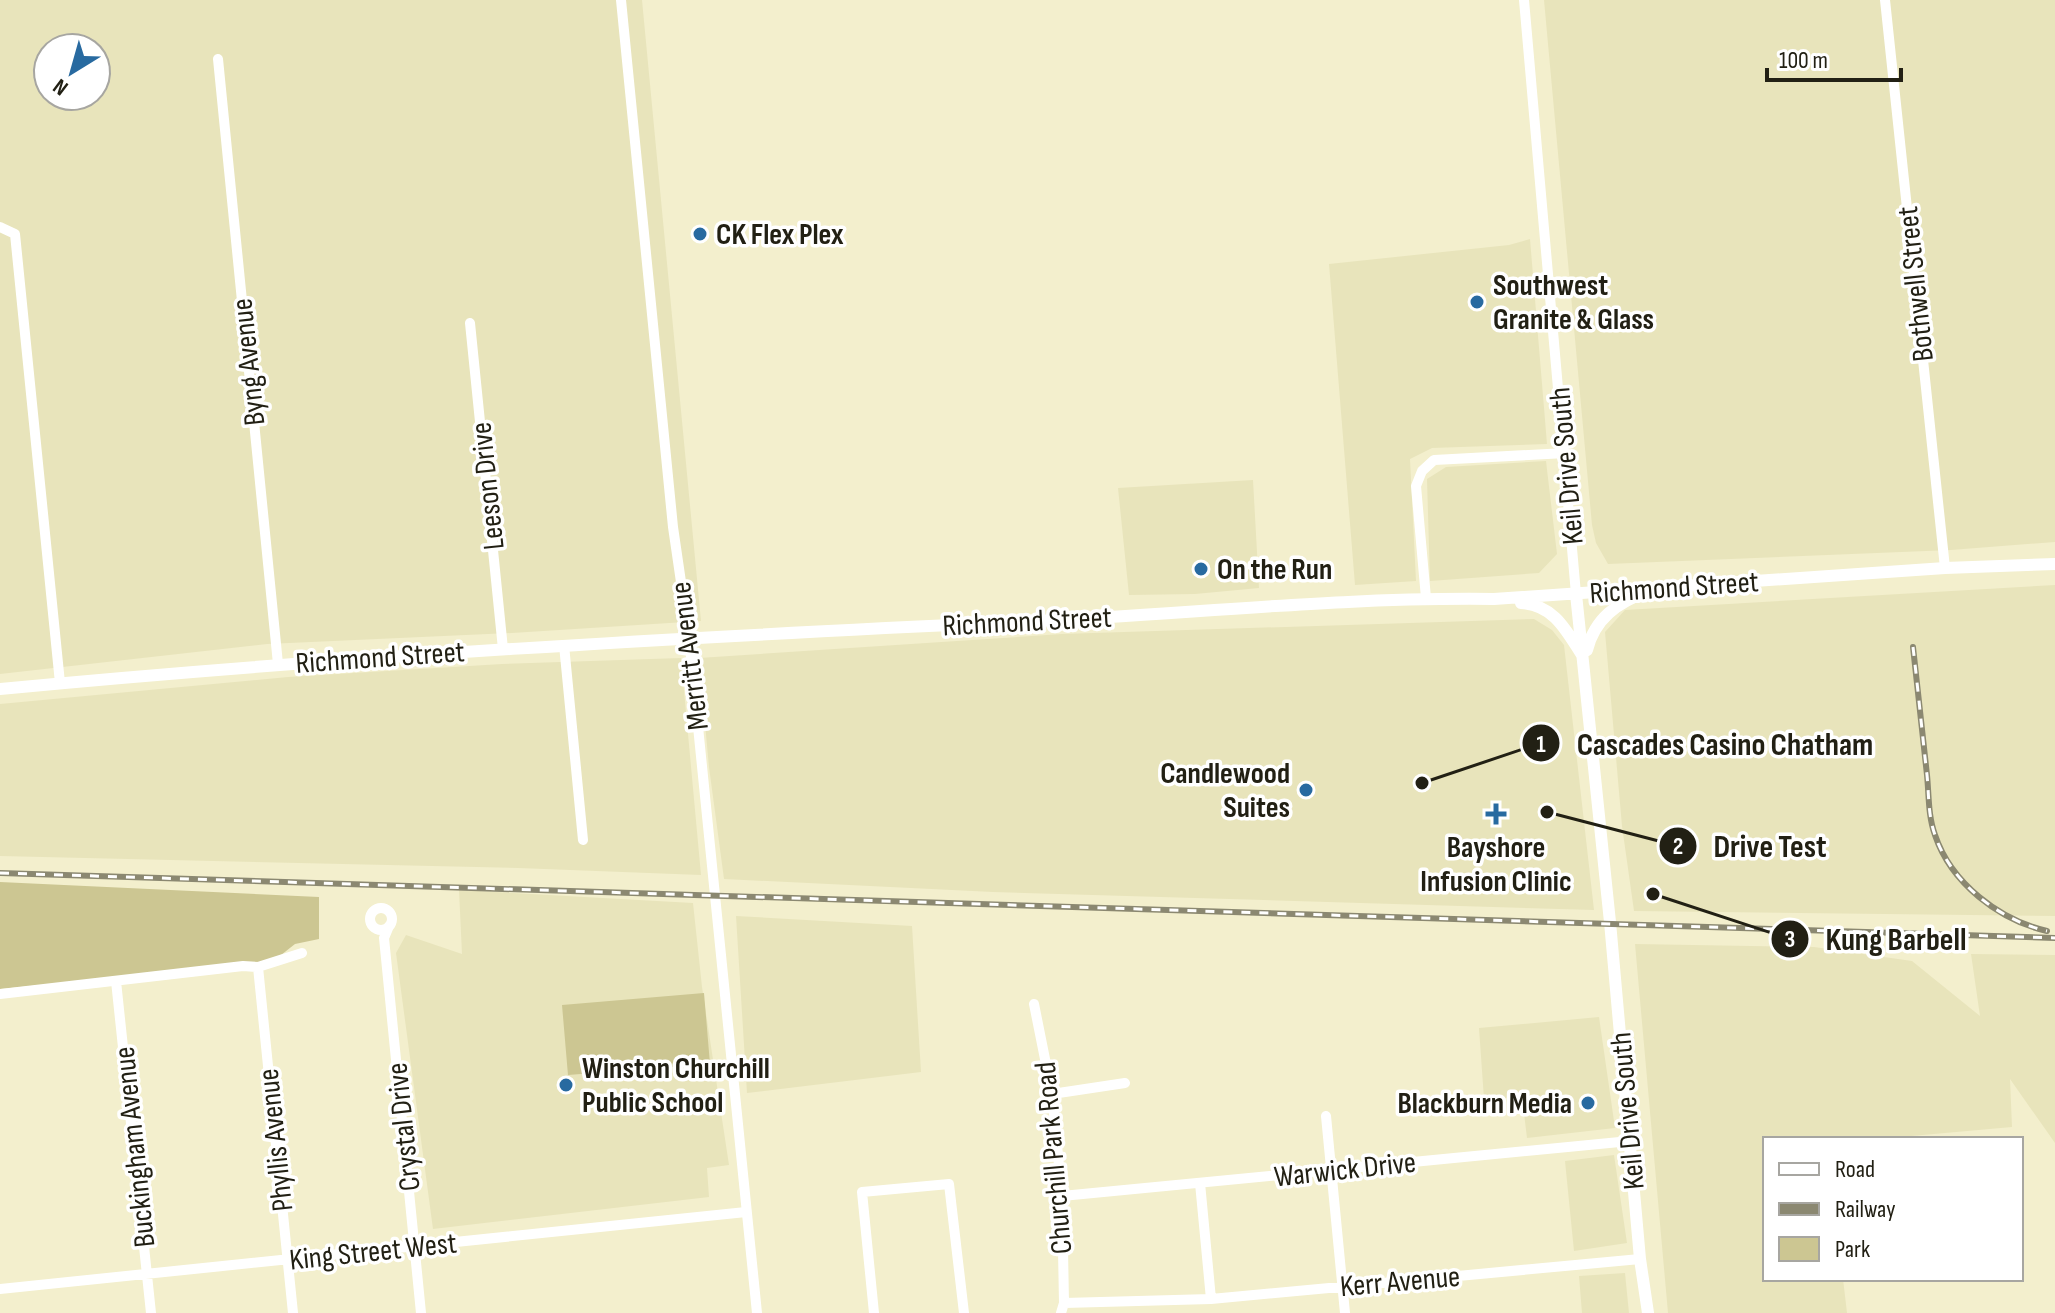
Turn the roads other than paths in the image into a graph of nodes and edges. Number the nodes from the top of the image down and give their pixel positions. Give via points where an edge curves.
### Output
1 (621, 0) edge
2 (1524, 0) edge
3 (1885, 0) edge
4 (218, 59) dead end
5 (0, 227) edge
6 (470, 323) dead end
7 (1566, 453) junction
8 (2055, 564) edge
9 (1945, 568) junction
10 (1662, 586) junction
11 (1576, 594) junction
12 (1426, 598) junction
13 (1494, 599) junction
14 (689, 637) junction
15 (564, 645) junction
16 (503, 649) junction
17 (1584, 659) junction
18 (278, 664) junction
19 (60, 683) junction
20 (0, 689) edge
21 (583, 840) dead end
22 (389, 926) junction
23 (374, 928) junction
24 (384, 941) junction
25 (302, 953) dead end
26 (258, 967) junction
27 (116, 981) junction
28 (0, 994) edge
29 (1034, 1004) dead end
30 (1125, 1083) dead end
31 (1052, 1094) junction
32 (1326, 1116) dead end
33 (1630, 1141) junction
34 (1330, 1170) junction
35 (1200, 1183) junction
36 (1062, 1196) junction
37 (746, 1212) junction
38 (414, 1247) junction
39 (287, 1259) junction
40 (1640, 1259) junction
41 (146, 1273) junction
42 (1342, 1286) junction
43 (0, 1289) edge
44 (1211, 1299) junction
45 (1063, 1308) edge
46 (151, 1313) edge
47 (293, 1313) edge
48 (421, 1313) edge
49 (757, 1313) edge
50 (874, 1313) edge
51 (964, 1313) edge
52 (1345, 1313) edge
53 (1648, 1313) edge

1 - 14 street, Merritt Avenue via 673,527
2 - 7 street, Keil Drive South
3 - 9 street, Bothwell Street
4 - 18 street, Byng Avenue
5 - 19 street via 15,234
6 - 16 street, Leeson Drive
7 - 11 street, Keil Drive South
7 - 12 street via 1434,460 1422,471 1416,486
8 - 9 main road, Richmond Street
9 - 10 main road, Richmond Street
10 - 11 main road, Richmond Street
10 - 17 main road via 1608,611 1591,633
11 - 13 main road, Richmond Street
11 - 17 main road, Keil Drive South
12 - 13 main road, Richmond Street
12 - 14 main road, Richmond Street
13 - 17 main road via 1535,604 1556,615
14 - 15 main road, Richmond Street
14 - 37 street, Merritt Avenue
15 - 16 main road, Richmond Street
15 - 21 street
16 - 18 main road, Richmond Street
17 - 33 main road, Keil Drive South
18 - 19 main road, Richmond Street
19 - 20 main road, Richmond Street
22 - 23 street
22 - 23 street via 391,916 380,909 371,917
22 - 24 street, Crystal Drive
23 - 24 street
24 - 38 street, Crystal Drive
25 - 26 street
26 - 27 street
26 - 39 street, Phyllis Avenue
27 - 28 street
27 - 41 street, Buckingham Avenue
29 - 31 street, Churchill Park Road
30 - 31 street
31 - 36 street, Churchill Park Road
32 - 34 street
33 - 34 street, Warwick Drive
33 - 40 main road, Keil Drive South
34 - 35 street, Warwick Drive
34 - 42 street
35 - 36 street, Warwick Drive
35 - 44 street
36 - 45 street, Churchill Park Road
37 - 38 street, King Street West
37 - 49 street, Merritt Avenue
38 - 39 street, King Street West
38 - 48 street, Crystal Drive
39 - 41 street, King Street West
39 - 47 street, Phyllis Avenue
40 - 42 street, Kerr Avenue
40 - 53 main road, Keil Drive South
41 - 43 street, King Street West
41 - 46 street, Buckingham Avenue
42 - 44 street, Kerr Avenue
42 - 52 street
44 - 45 street, Kerr Avenue
50 - 51 street via 862,1192 949,1184

